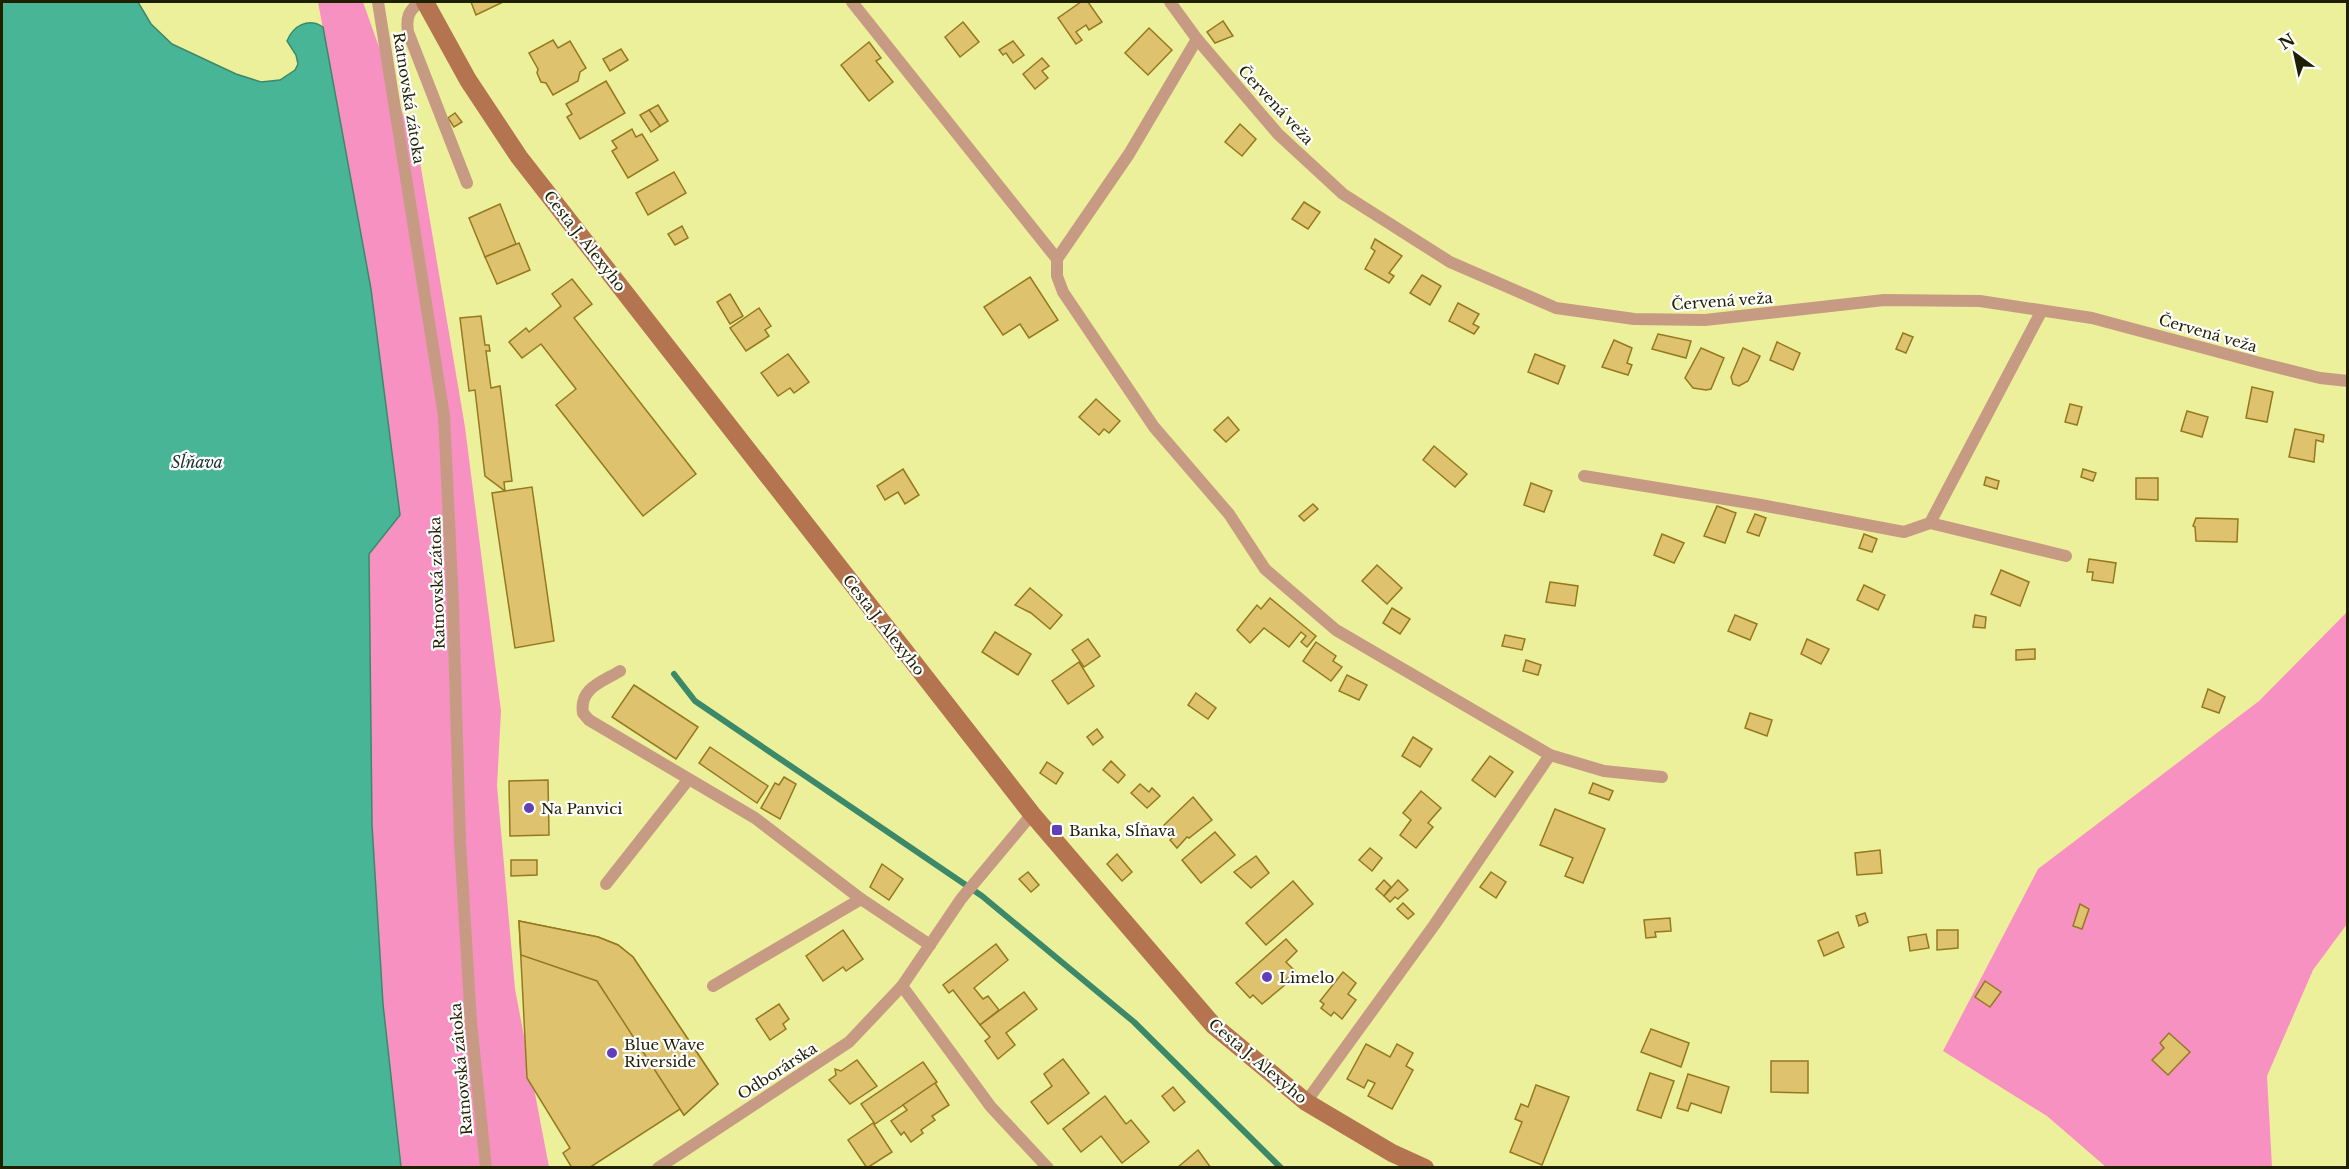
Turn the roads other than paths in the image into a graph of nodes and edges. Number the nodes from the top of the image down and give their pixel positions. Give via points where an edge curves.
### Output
1 (378, 2) edge
2 (420, 2) edge
3 (425, 2) edge
4 (852, 2) edge
5 (1170, 2) edge
6 (1197, 39) junction
7 (467, 183) dead end
8 (1057, 259) junction
9 (2041, 312) junction
10 (2348, 381) edge
11 (1584, 476) dead end
12 (1930, 523) junction
13 (2067, 556) dead end
14 (620, 671) dead end
15 (1550, 755) junction
16 (1662, 777) dead end
17 (688, 780) junction
18 (1032, 814) junction
19 (606, 884) dead end
20 (861, 898) junction
21 (930, 945) junction
22 (713, 986) dead end
23 (902, 986) junction
24 (1306, 1102) junction
25 (486, 1167) edge
26 (658, 1167) edge
27 (1048, 1167) edge
28 (1425, 1167) edge

1 - 25 lane, Ratnovská zátoka via 444,416 461,853 471,1022
2 - 7 lane via 406,19 408,32
3 - 18 main road, Cesta J. Alexyho via 468,80 519,157
4 - 8 lane
5 - 6 lane, Červená veža
6 - 8 lane via 1129,154
6 - 9 lane, Červená veža via 1278,134 1342,194 1450,262 1556,308 1634,319 1705,320 1884,300 1980,301
8 - 15 lane via 1057,276 1063,292 1090,335 1154,427 1229,514 1265,569 1336,630
9 - 10 lane, Červená veža via 2092,318 2300,373
9 - 12 lane
11 - 12 lane via 1904,532
12 - 13 lane
14 - 17 lane via 588,690 583,713
15 - 16 lane via 1604,771
15 - 24 lane via 1435,924
17 - 19 lane
17 - 20 lane via 755,818
18 - 21 lane, Odborárska via 982,871
18 - 24 main road, Cesta J. Alexyho via 1213,1025
20 - 21 lane
20 - 22 lane
21 - 23 lane, Odborárska
23 - 26 lane, Odborárska via 849,1042
23 - 27 lane via 991,1107
24 - 28 main road, Cesta J. Alexyho via 1392,1153

